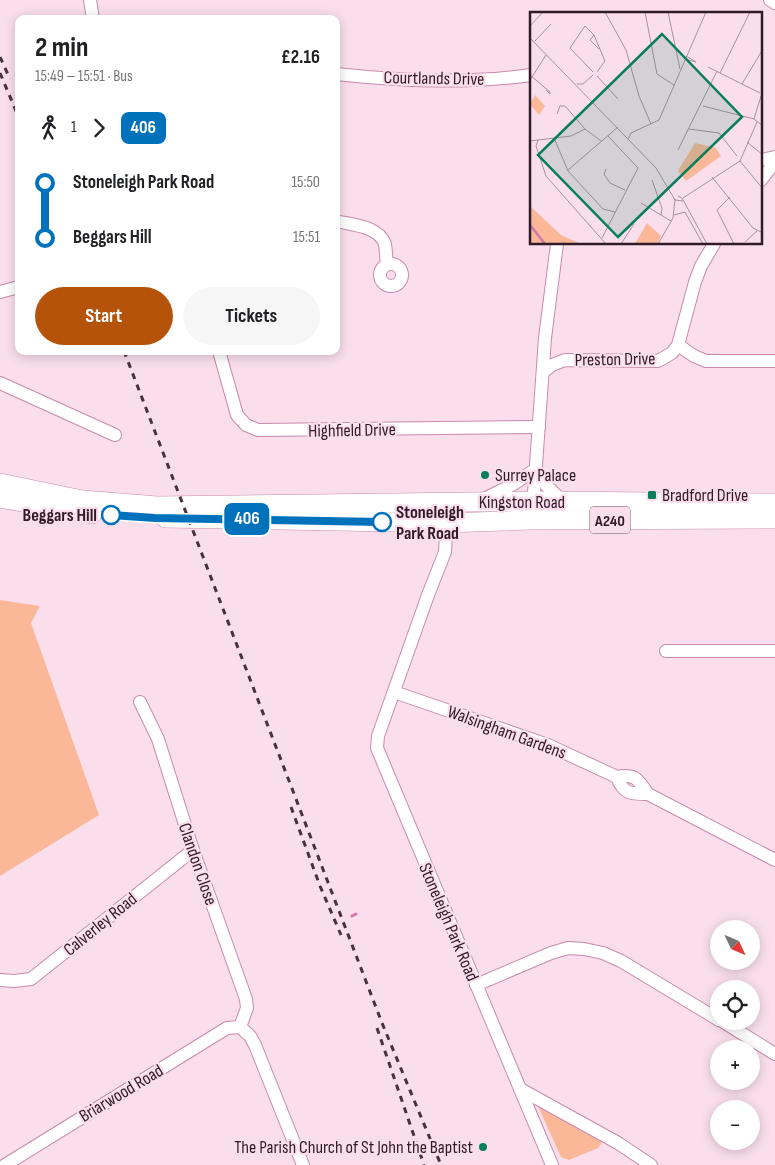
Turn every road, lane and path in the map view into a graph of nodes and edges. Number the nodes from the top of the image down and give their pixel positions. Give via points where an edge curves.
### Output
1 (90, 0) edge
2 (770, 0) edge
3 (775, 3) edge
4 (92, 15) edge
5 (340, 74) edge
6 (530, 76) edge
7 (775, 158) edge
8 (762, 160) edge
9 (775, 162) edge
10 (762, 179) edge
11 (340, 222) edge
12 (557, 245) edge
13 (713, 245) edge
14 (387, 264) dead end
15 (15, 288) edge
16 (0, 292) edge
17 (545, 338) junction
18 (678, 345) junction
19 (220, 355) edge
20 (565, 360) junction
21 (775, 361) edge
22 (543, 372) junction
23 (0, 383) edge
24 (539, 427) junction
25 (115, 435) dead end
26 (536, 469) junction
27 (0, 483) edge
28 (0, 498) edge
29 (408, 502) junction
30 (480, 502) junction
31 (563, 502) junction
32 (775, 503) edge
33 (532, 510) junction
34 (775, 519) edge
35 (446, 523) junction
36 (666, 651) dead end
37 (775, 651) edge
38 (394, 692) junction
39 (140, 702) dead end
40 (193, 850) junction
41 (775, 860) edge
42 (0, 980) edge
43 (476, 986) junction
44 (710, 1014) edge
45 (240, 1027) junction
46 (736, 1030) edge
47 (775, 1054) edge
48 (520, 1089) junction
49 (548, 1164) edge
50 (4, 1165) edge
51 (304, 1165) edge
52 (652, 1165) edge

1 - 4 street
2 - 3 street
5 - 6 street, Courtlands Drive via 414,81
7 - 8 street
9 - 10 street
11 - 14 street via 368,228 378,234 384,243
12 - 17 street
13 - 18 street via 695,282
15 - 16 street
17 - 20 street, Preston Drive
17 - 22 street
18 - 20 street, Preston Drive via 658,361
18 - 21 street, Preston Drive via 706,361
19 - 24 street, Highfield Drive via 238,415 246,425 258,430
20 - 22 street, Preston Drive
22 - 24 street
23 - 25 street
24 - 26 street
26 - 30 street
26 - 31 street
26 - 33 street
27 - 29 highway, Kingston Road / A240 via 82,500 157,506
28 - 35 highway, Kingston Road / A240 via 82,513 155,518
29 - 30 highway, Kingston Road / A240
29 - 35 street via 419,510 440,511
30 - 33 highway, Kingston Road / A240
31 - 32 highway, Kingston Road / A240
31 - 33 highway, Kingston Road / A240
33 - 34 highway, Kingston Road / A240
33 - 35 highway, Kingston Road / A240
35 - 38 street, Stoneleigh Park Road via 442,562
36 - 37 street
38 - 41 street, Walsingham Gardens via 548,746 617,777 627,792 648,794
38 - 43 street, Stoneleigh Park Road via 378,736 379,756
39 - 40 street, Clandon Close via 158,739
40 - 42 street, Calverley Road via 32,979
40 - 45 street, Clandon Close via 246,999 247,1008
43 - 44 street via 551,953 568,948 584,949 621,961
43 - 48 street, Stoneleigh Park Road
45 - 50 street, Briarwood Road via 227,1028
45 - 51 street via 255,1045
46 - 47 street
48 - 49 street, Stoneleigh Park Road
48 - 52 street

